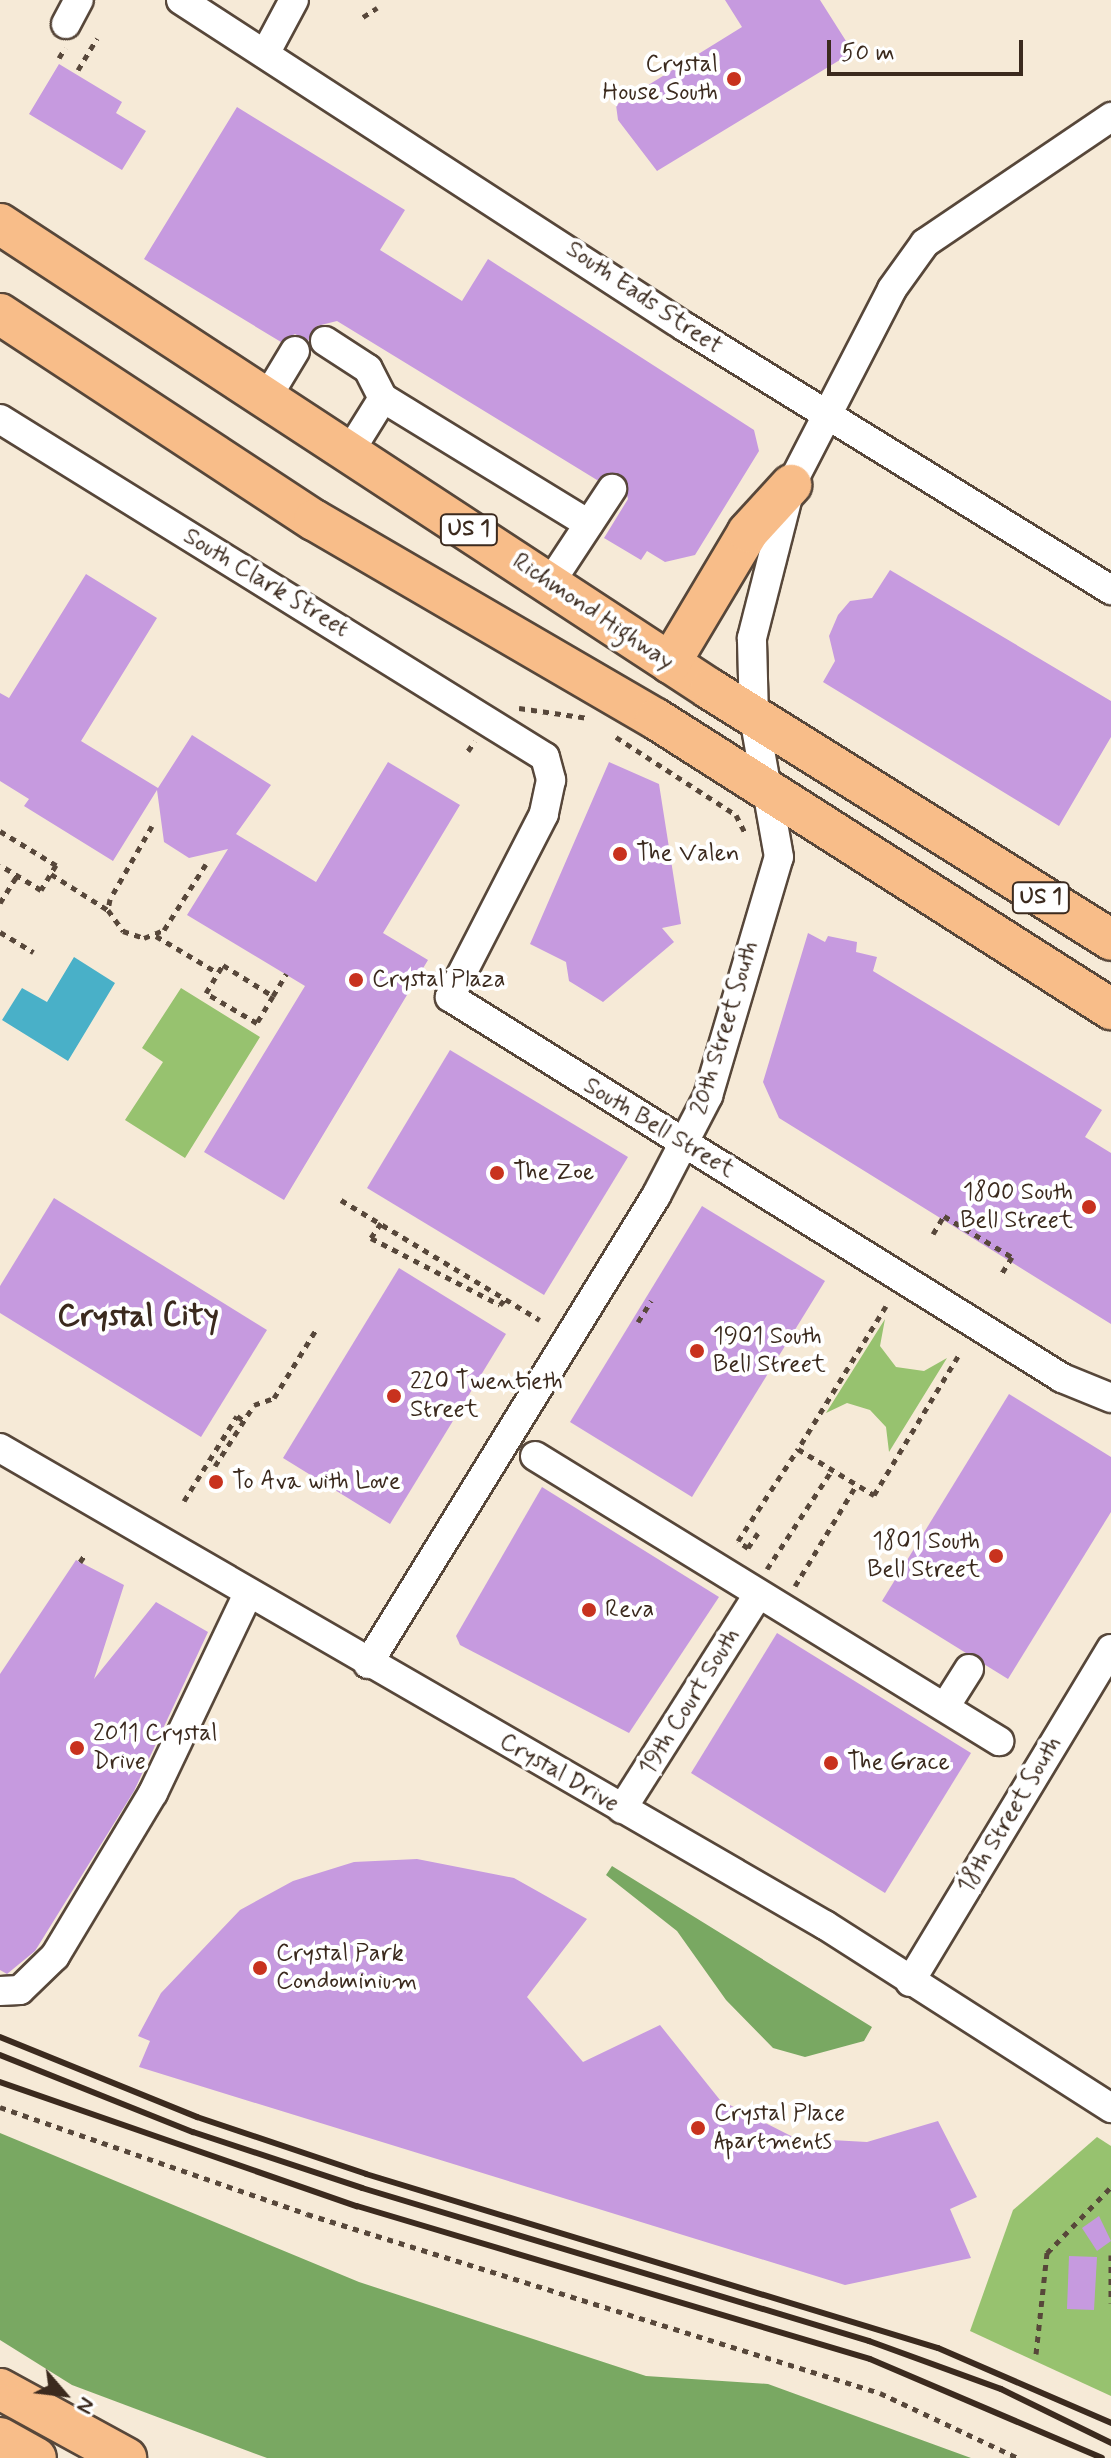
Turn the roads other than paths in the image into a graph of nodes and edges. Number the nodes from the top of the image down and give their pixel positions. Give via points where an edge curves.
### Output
1 (181, 0) edge
2 (294, 0) edge
3 (265, 54) junction
4 (1111, 117) edge
5 (0, 224) edge
6 (0, 314) edge
7 (325, 341) dead end
8 (295, 351) dead end
9 (383, 398) junction
10 (266, 399) junction
11 (826, 416) junction
12 (0, 419) edge
13 (350, 451) junction
14 (791, 485) junction
15 (612, 489) dead end
16 (589, 524) junction
17 (550, 583) junction
18 (1111, 590) edge
19 (670, 663) junction
20 (754, 717) junction
21 (533, 746) joint
22 (765, 790) junction
23 (1111, 940) edge
24 (1111, 1009) edge
25 (686, 1144) junction
26 (1111, 1398) edge
27 (0, 1448) edge
28 (535, 1456) dead end
29 (248, 1594) junction
30 (764, 1598) junction
31 (1111, 1649) edge
32 (368, 1664) junction
33 (969, 1669) dead end
34 (945, 1707) junction
35 (999, 1741) dead end
36 (622, 1809) junction
37 (910, 1982) junction
38 (0, 1991) edge
39 (1111, 2108) edge
40 (0, 2389) edge
41 (0, 2438) edge
42 (36, 2458) edge
43 (126, 2458) edge

1 - 3 street, South Eads Street
2 - 3 street
3 - 11 street, South Eads Street
4 - 11 street, 20th Street South via 925,243 892,289
5 - 10 highway, Richmond Highway / US 1
6 - 22 highway, US 1 via 314,520
7 - 9 street via 368,369
8 - 10 street
9 - 13 street
9 - 16 street
10 - 13 highway, Richmond Highway / US 1
11 - 14 street, 20th Street South
11 - 18 street, South Eads Street
12 - 21 street, South Clark Street
13 - 17 highway, Richmond Highway / US 1
14 - 19 highway via 748,532
14 - 20 street, 20th Street South via 753,632
15 - 16 street
16 - 17 street
17 - 19 highway, Richmond Highway / US 1
19 - 20 highway, Richmond Highway / US 1
20 - 22 street, 20th Street South
20 - 23 highway, Richmond Highway / US 1
21 - 25 street, South Bell Street via 550,769 544,814 450,997
22 - 24 highway, US 1
22 - 25 street, 20th Street South via 779,857 708,1096
25 - 26 street, South Bell Street via 1062,1378
25 - 32 street, 20th Street South
27 - 29 street, Crystal Drive
28 - 30 street
29 - 32 street, Crystal Drive
29 - 38 street via 153,1793 55,1956 20,1990
30 - 34 street
30 - 36 street, 19th Court South
31 - 37 street, 18th Street South
32 - 36 street, Crystal Drive
33 - 34 street
34 - 35 street
36 - 37 street, Crystal Drive
37 - 39 street, Crystal Drive
40 - 43 highway
41 - 42 highway

